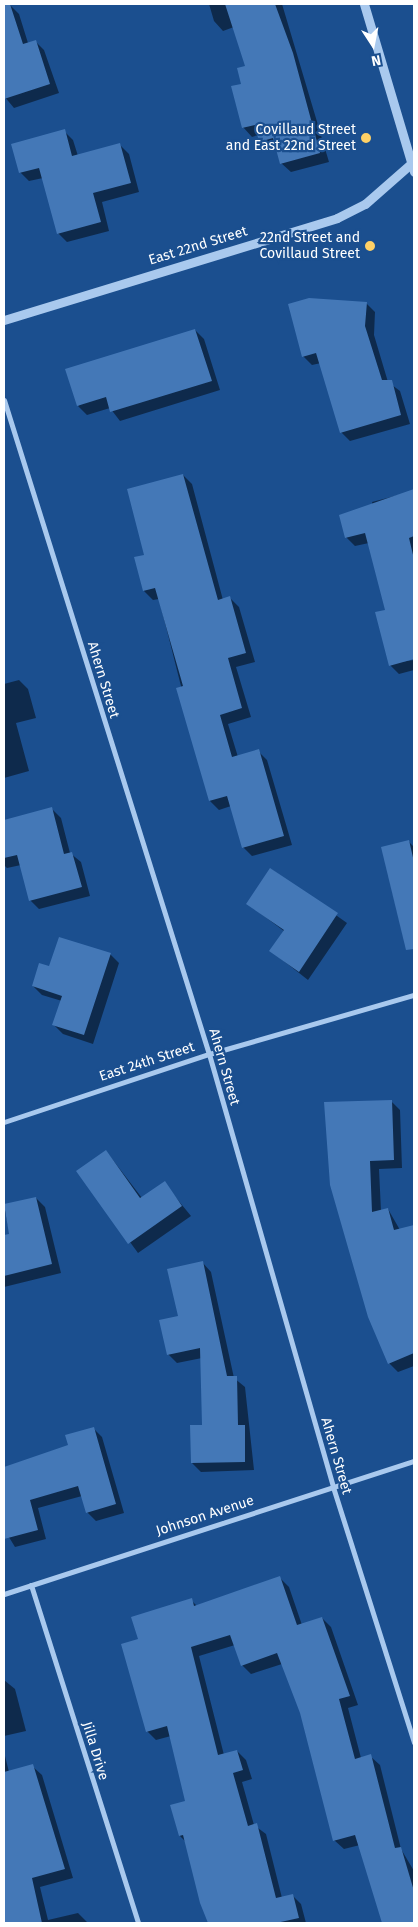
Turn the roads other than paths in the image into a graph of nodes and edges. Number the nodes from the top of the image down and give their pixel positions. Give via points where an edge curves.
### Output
1 (364, 4) edge
2 (413, 165) edge
3 (4, 320) edge
4 (4, 400) edge
5 (414, 996) edge
6 (209, 1054) junction
7 (4, 1122) edge
8 (414, 1461) edge
9 (333, 1487) junction
10 (31, 1585) junction
11 (4, 1594) edge
12 (414, 1742) edge
13 (138, 1923) edge

1 - 2 street
2 - 3 street, East 22nd Street via 365,204 337,218
4 - 6 street, Ahern Street
5 - 6 street, East 24th Street
6 - 7 street, East 24th Street
6 - 9 street, Ahern Street
8 - 9 street, Johnson Avenue
9 - 10 street, Johnson Avenue
9 - 12 street, Ahern Street
10 - 11 street, Johnson Avenue
10 - 13 street, Jilla Drive

